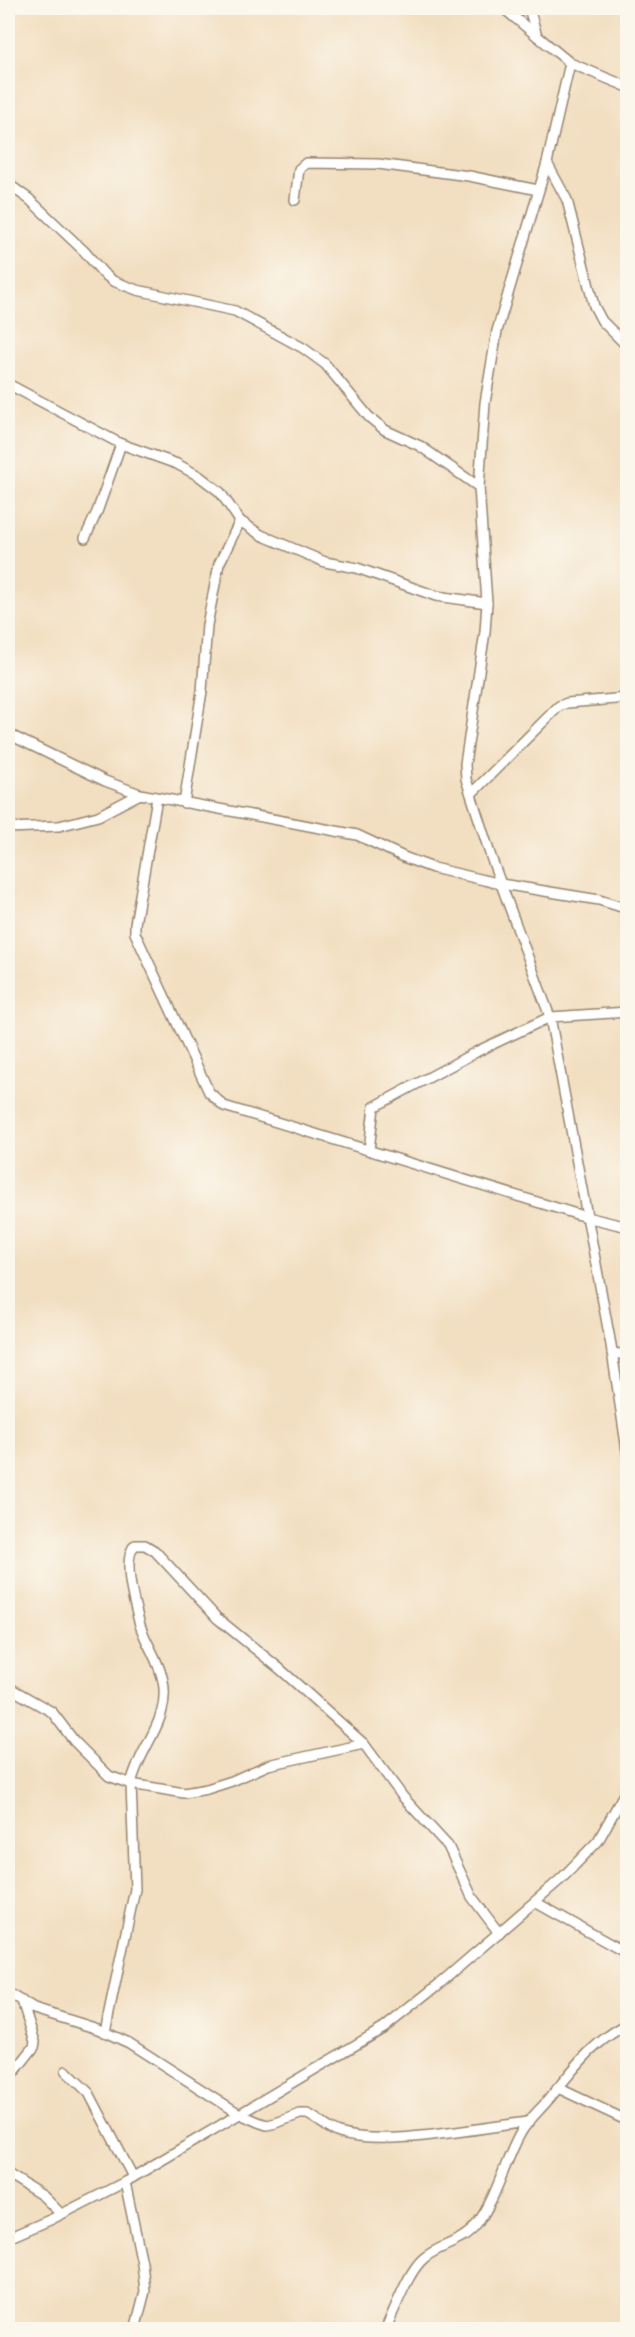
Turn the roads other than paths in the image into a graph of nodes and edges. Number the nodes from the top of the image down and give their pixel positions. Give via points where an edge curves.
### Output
1 (503, 8) edge
2 (529, 8) edge
3 (537, 36) junction
4 (570, 63) junction
5 (627, 87) edge
6 (547, 163) junction
7 (8, 184) edge
8 (538, 190) junction
9 (295, 200) dead end
10 (627, 347) edge
11 (8, 384) edge
12 (121, 444) junction
13 (479, 488) junction
14 (240, 521) junction
15 (85, 538) dead end
16 (487, 603) junction
17 (627, 698) edge
18 (8, 734) edge
19 (140, 794) junction
20 (471, 794) junction
21 (157, 798) junction
22 (184, 803) junction
23 (8, 828) edge
24 (501, 884) junction
25 (627, 909) edge
26 (627, 1012) edge
27 (550, 1017) junction
28 (369, 1150) junction
29 (586, 1217) junction
30 (627, 1227) edge
31 (612, 1353) junction
32 (627, 1355) edge
33 (627, 1457) edge
34 (8, 1687) edge
35 (364, 1744) junction
36 (627, 1783) edge
37 (131, 1784) junction
38 (536, 1902) junction
39 (499, 1933) junction
40 (627, 1954) edge
41 (8, 1993) edge
42 (22, 2001) junction
43 (627, 2025) edge
44 (105, 2032) junction
45 (66, 2071) dead end
46 (8, 2080) edge
47 (558, 2088) junction
48 (238, 2113) junction
49 (627, 2121) edge
50 (529, 2122) junction
51 (8, 2174) edge
52 (129, 2179) junction
53 (61, 2214) junction
54 (8, 2238) edge
55 (135, 2330) edge
56 (385, 2330) edge

1 - 3 street
2 - 3 street
3 - 4 street
4 - 5 street
4 - 6 street
6 - 8 street
6 - 10 street via 567,200 594,306 602,321
7 - 13 street via 29,199 113,281 146,293 235,311 303,348 325,364 369,417 385,430 420,447
8 - 9 street via 378,164 306,162 299,169
8 - 13 street via 497,331 485,403
11 - 12 street
12 - 14 street via 199,476 220,492
12 - 15 street
13 - 16 street
14 - 16 street via 261,535 325,562 357,568 436,596
14 - 22 street via 219,564 207,625 202,691
16 - 20 street via 465,764
17 - 20 street via 559,706
18 - 19 street
19 - 21 street
19 - 23 street via 98,816 59,826
20 - 24 street
21 - 22 street
21 - 28 street via 135,933 208,1092 224,1106
22 - 24 street via 357,834 433,868
24 - 25 street via 599,900
24 - 27 street
26 - 27 street
27 - 28 street via 374,1107
27 - 29 street
28 - 29 street
29 - 30 street
29 - 31 street
31 - 32 street
31 - 33 street
34 - 37 street via 52,1712 108,1776
35 - 37 street via 268,1765 207,1789 184,1792
35 - 37 street via 217,1618 155,1551 135,1545 128,1559 131,1586 165,1693 163,1712
35 - 39 street via 403,1797 448,1846 472,1897
36 - 38 street via 598,1841
37 - 44 street via 135,1889
38 - 39 street
38 - 40 street
39 - 48 street via 384,2028
41 - 42 street
42 - 44 street via 34,2009
42 - 46 street via 35,2042
43 - 47 street via 608,2034
44 - 48 street via 129,2043
45 - 52 street via 89,2093
47 - 49 street
47 - 50 street
48 - 50 street via 267,2125 307,2114 335,2131 360,2137 415,2136
48 - 52 street
50 - 56 street via 478,2223 470,2234 432,2253 417,2266
51 - 53 street via 43,2196
52 - 53 street
52 - 55 street via 145,2291
53 - 54 street

